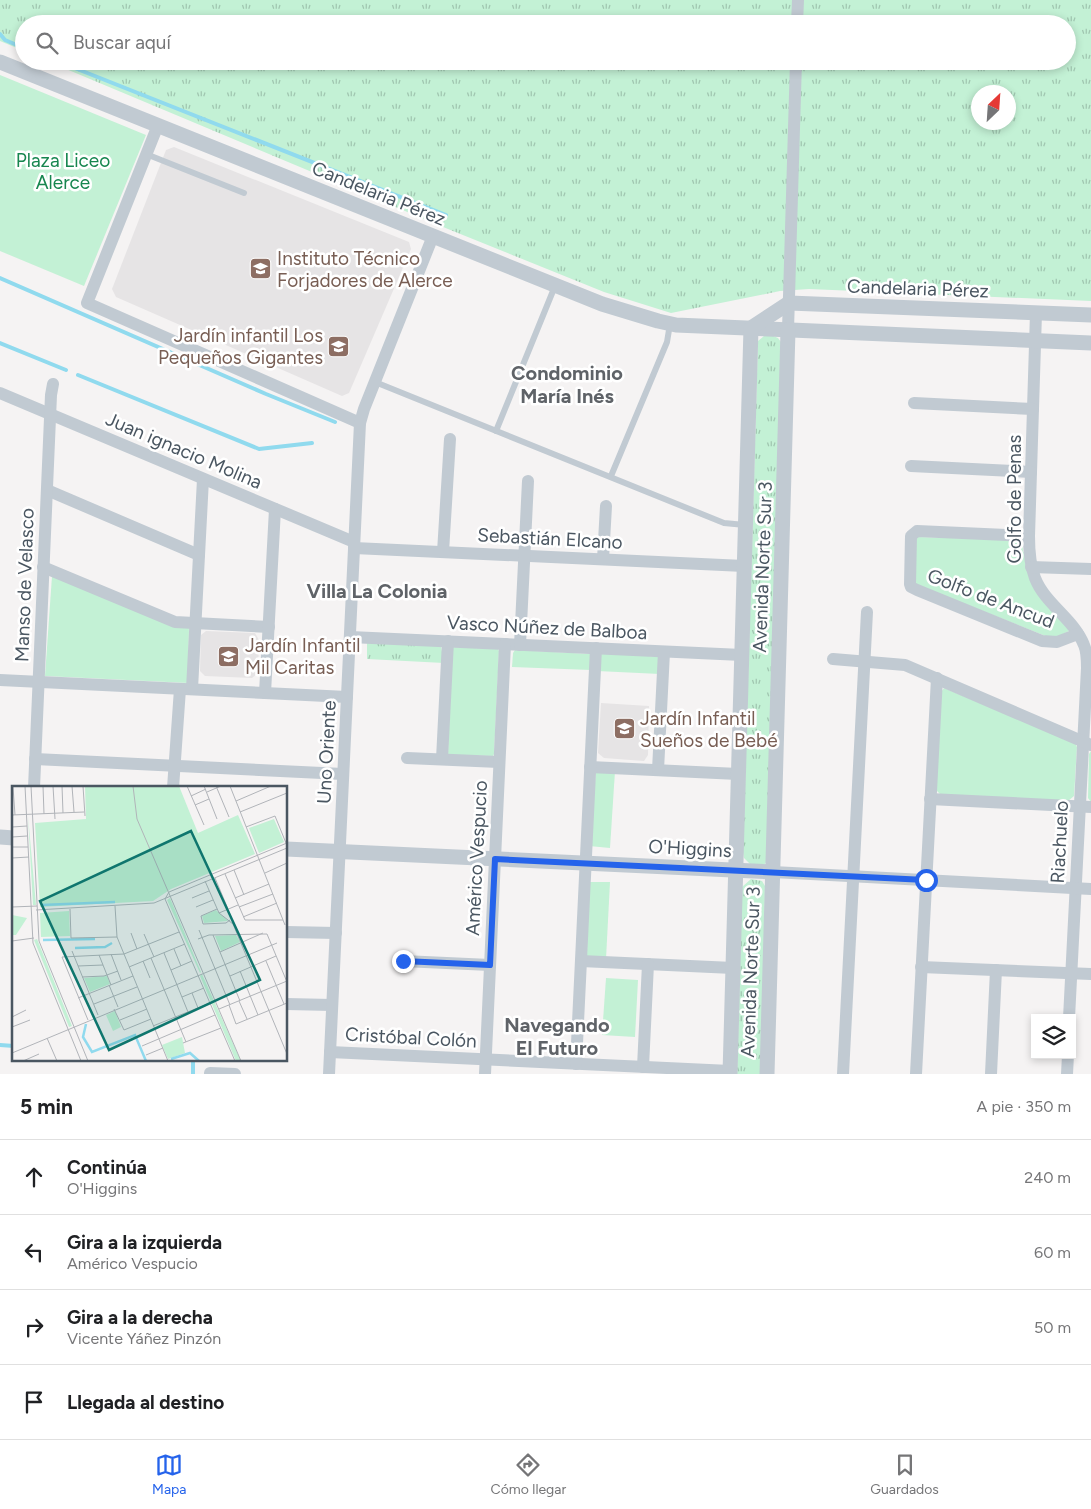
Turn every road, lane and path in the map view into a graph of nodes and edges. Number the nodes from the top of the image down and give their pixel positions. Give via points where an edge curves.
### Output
1 (798, 0) edge
2 (797, 15) edge
3 (0, 62) edge
4 (15, 68) edge
5 (20, 70) edge
6 (796, 70) edge
7 (158, 125) junction
8 (146, 154) junction
9 (244, 193) dead end
10 (433, 236) junction
11 (555, 285) junction
12 (789, 303) junction
13 (1036, 313) junction
14 (1091, 315) edge
15 (670, 324) junction
16 (750, 328) junction
17 (788, 330) junction
18 (1035, 340) junction
19 (1091, 342) edge
20 (375, 382) junction
21 (53, 384) dead end
22 (0, 393) edge
23 (914, 404) dead end
24 (1033, 409) junction
25 (50, 414) junction
26 (360, 423) junction
27 (496, 430) junction
28 (450, 439) dead end
29 (911, 466) dead end
30 (1031, 472) junction
31 (610, 476) junction
32 (203, 478) junction
33 (528, 482) dead end
34 (47, 490) junction
35 (606, 506) dead end
36 (275, 508) junction
37 (745, 525) junction
38 (1029, 536) junction
39 (354, 545) junction
40 (443, 552) junction
41 (199, 555) junction
42 (525, 556) junction
43 (603, 560) junction
44 (744, 566) junction
45 (43, 567) junction
46 (1031, 567) junction
47 (1091, 569) edge
48 (867, 612) dead end
49 (195, 624) junction
50 (268, 627) junction
51 (1078, 634) junction
52 (350, 637) junction
53 (448, 641) junction
54 (505, 644) junction
55 (520, 645) junction
56 (596, 648) junction
57 (664, 652) junction
58 (742, 655) junction
59 (833, 659) dead end
60 (865, 661) junction
61 (1087, 668) joint
62 (937, 678) junction
63 (0, 680) edge
64 (38, 682) junction
65 (186, 689) junction
66 (265, 693) junction
67 (347, 697) junction
68 (1087, 743) edge
69 (407, 758) dead end
70 (35, 759) junction
71 (442, 759) junction
72 (500, 762) junction
73 (175, 766) junction
74 (590, 767) junction
75 (658, 770) junction
76 (343, 774) junction
77 (738, 774) junction
78 (34, 786) edge
79 (173, 786) edge
80 (930, 799) junction
81 (1085, 806) edge
82 (288, 849) edge
83 (340, 851) junction
84 (495, 859) junction
85 (585, 863) junction
86 (735, 870) junction
87 (773, 872) junction
88 (853, 876) junction
89 (926, 880) junction
90 (1075, 888) junction
91 (1091, 889) edge
92 (288, 932) edge
93 (336, 933) junction
94 (403, 961) dead end
95 (581, 961) junction
96 (648, 964) junction
97 (490, 965) junction
98 (921, 967) junction
99 (733, 968) junction
100 (996, 970) junction
101 (1071, 973) junction
102 (1091, 974) edge
103 (288, 1004) edge
104 (332, 1005) junction
105 (1069, 1014) edge
106 (330, 1052) junction
107 (486, 1059) junction
108 (1068, 1059) edge
109 (576, 1064) junction
110 (643, 1067) junction
111 (210, 1073) edge
112 (730, 1073) edge
113 (235, 1074) edge
114 (329, 1074) edge
115 (485, 1074) edge
116 (767, 1074) edge
117 (843, 1074) edge
118 (916, 1074) edge
119 (991, 1074) edge
120 (1067, 1074) edge

1 - 2 street
3 - 4 street, Candelaria Pérez
5 - 7 street, Candelaria Pérez
6 - 12 street, Avenida Norte Sur 3
7 - 8 street
7 - 10 street, Candelaria Pérez
8 - 9 lane
8 - 26 street via 87,303
10 - 11 street, Candelaria Pérez
10 - 20 street, Uno Oriente
11 - 15 street, Candelaria Pérez via 602,304
11 - 27 lane
12 - 13 street, Candelaria Pérez
12 - 16 street
12 - 17 street, Avenida Norte Sur 3
13 - 14 street, Candelaria Pérez
13 - 18 street, Golfo de Penas
15 - 16 street, Candelaria Pérez
15 - 31 lane via 667,342
16 - 17 street, Candelaria Pérez
16 - 37 street, Avenida Norte Sur 3
17 - 18 street, Candelaria Pérez
17 - 87 street, Avenida Norte Sur 3
18 - 19 street, Candelaria Pérez
18 - 24 street, Golfo de Penas
20 - 26 street, Uno Oriente
20 - 27 lane
21 - 25 street, Manso de Velasco
22 - 25 street, Juan ignacio Molina
23 - 24 street
24 - 30 street, Golfo de Penas
25 - 32 street, Juan ignacio Molina
25 - 34 street, Manso de Velasco
26 - 39 street, Uno Oriente
27 - 31 lane
28 - 40 street
29 - 30 street
30 - 38 street, Golfo de Penas
31 - 37 lane via 726,523
32 - 36 street, Juan ignacio Molina
32 - 41 street
33 - 42 street
34 - 41 street
34 - 45 street, Manso de Velasco
35 - 43 street
36 - 39 street, Juan ignacio Molina
36 - 50 street
37 - 44 street, Avenida Norte Sur 3
38 - 46 street, Golfo de Penas
38 - 51 street, Golfo de Ancud via 914,532 911,536 911,587 1042,641 1057,642
39 - 40 street, Sebastián Elcano
39 - 52 street, Uno Oriente
40 - 42 street, Sebastián Elcano
41 - 49 street
42 - 43 street, Sebastián Elcano
42 - 55 street
43 - 44 street, Sebastián Elcano
44 - 58 street, Avenida Norte Sur 3
45 - 49 street via 170,621
45 - 64 street, Manso de Velasco
46 - 47 street
46 - 51 street, Golfo de Penas via 1043,592
48 - 60 street
49 - 50 street
49 - 65 street
50 - 66 street
51 - 61 street, Golfo de Penas via 1085,648
52 - 53 street, Vasco Núñez de Balboa
52 - 67 street, Uno Oriente
53 - 54 street, Vasco Núñez de Balboa
53 - 71 street
54 - 55 street, Vasco Núñez de Balboa
54 - 72 street, Américo Vespucio
55 - 56 street, Vasco Núñez de Balboa
56 - 57 street, Vasco Núñez de Balboa
56 - 74 street
57 - 58 street, Vasco Núñez de Balboa
57 - 75 street
58 - 77 street, Avenida Norte Sur 3
59 - 60 street
60 - 62 street via 905,665
60 - 88 street
61 - 68 street, Riachuelo
62 - 68 street
62 - 80 street
63 - 64 street
64 - 65 street
64 - 70 street, Manso de Velasco
65 - 66 street
65 - 73 street
66 - 67 street
67 - 76 street, Uno Oriente
68 - 81 street, Riachuelo
69 - 71 street
70 - 73 street
70 - 78 street, Manso de Velasco
71 - 72 street
72 - 84 street, Américo Vespucio
73 - 76 street
73 - 79 street
74 - 75 street
74 - 85 street
75 - 77 street
76 - 83 street, Uno Oriente
77 - 86 street, Avenida Norte Sur 3
80 - 81 street
80 - 89 street
81 - 90 street, Riachuelo
82 - 83 street, O'Higgins
83 - 84 street, O'Higgins
83 - 93 street, Uno Oriente
84 - 85 street, O'Higgins
84 - 97 street, Américo Vespucio
85 - 86 street, O'Higgins
85 - 95 street
86 - 87 street, O'Higgins
86 - 99 street, Avenida Norte Sur 3
87 - 88 street, O'Higgins
87 - 116 street, Avenida Norte Sur 3
88 - 89 street, O'Higgins
88 - 117 street
89 - 90 street, O'Higgins
89 - 98 street
90 - 91 street, O'Higgins
90 - 101 street, Riachuelo
92 - 93 street
93 - 104 street, Uno Oriente
94 - 97 street
95 - 96 street
95 - 109 street
96 - 99 street
96 - 110 street
97 - 107 street, Américo Vespucio
98 - 100 street
98 - 118 street
99 - 112 street, Avenida Norte Sur 3
100 - 101 street
100 - 119 street
101 - 102 street
101 - 105 street, Riachuelo
103 - 104 street
104 - 106 street, Uno Oriente
106 - 107 street, Cristóbal Colón
106 - 114 street, Uno Oriente
107 - 109 street, Cristóbal Colón
107 - 115 street, Américo Vespucio
108 - 120 street
109 - 110 street, Cristóbal Colón
110 - 112 street, Cristóbal Colón
111 - 113 street

